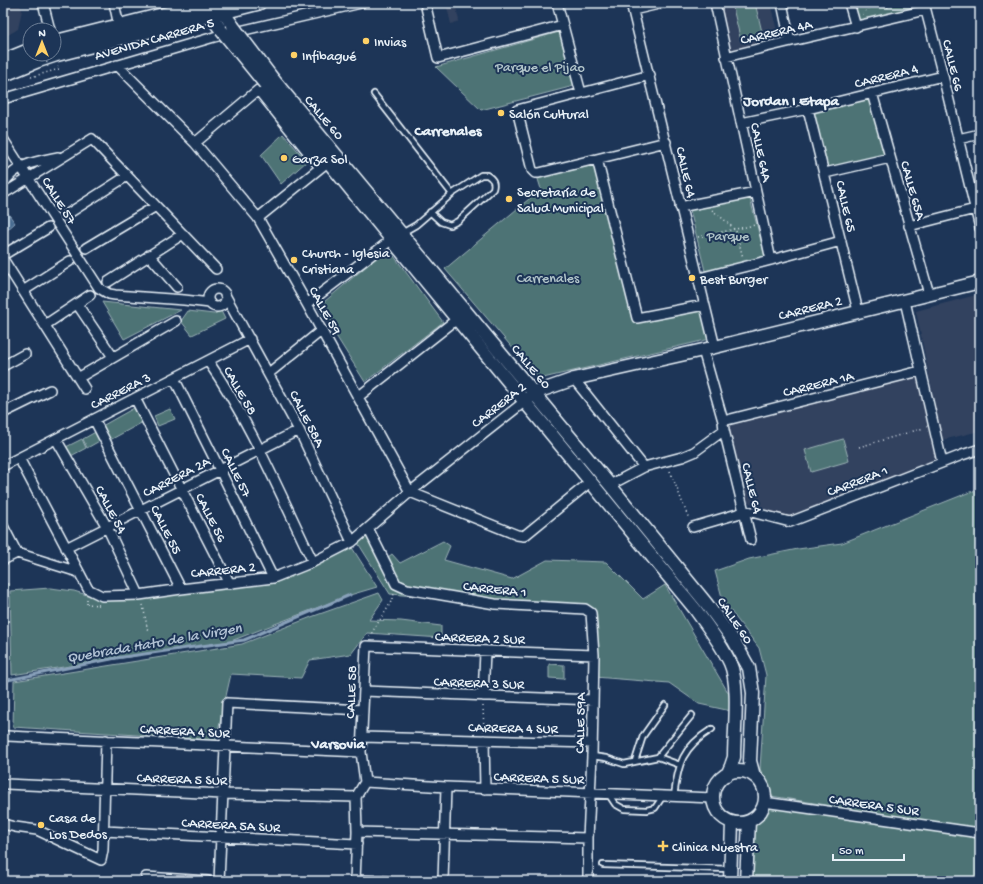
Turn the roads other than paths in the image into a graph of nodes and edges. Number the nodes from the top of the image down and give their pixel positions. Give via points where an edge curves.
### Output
1 (43, 3) edge
2 (114, 3) edge
3 (259, 3) edge
4 (361, 3) edge
5 (425, 3) edge
6 (557, 3) edge
7 (663, 3) edge
8 (714, 3) edge
9 (782, 3) edge
10 (849, 3) edge
11 (206, 6) edge
12 (924, 6) edge
13 (632, 7) edge
14 (220, 8) edge
15 (48, 22) edge
16 (563, 25) junction
17 (119, 26) junction
18 (856, 27) junction
19 (62, 40) edge
20 (790, 41) junction
21 (22, 53) edge
22 (726, 57) junction
23 (3, 61) edge
24 (117, 65) junction
25 (3, 75) edge
26 (650, 75) junction
27 (943, 76) junction
28 (266, 84) junction
29 (581, 93) junction
30 (872, 93) junction
31 (374, 94) dead end
32 (3, 99) edge
33 (808, 109) junction
34 (741, 123) junction
35 (980, 134) edge
36 (3, 139) edge
37 (958, 139) junction
38 (666, 142) junction
39 (195, 143) junction
40 (63, 156) junction
41 (890, 158) junction
42 (597, 159) junction
43 (324, 164) junction
44 (22, 167) junction
45 (825, 173) junction
46 (127, 176) junction
47 (29, 178) junction
48 (3, 185) edge
49 (756, 192) junction
50 (3, 194) edge
51 (452, 194) junction
52 (156, 206) junction
53 (680, 207) junction
54 (976, 208) junction
55 (430, 212) junction
56 (66, 215) dead end
57 (258, 218) junction
58 (909, 226) junction
59 (48, 228) dead end
60 (980, 228) edge
61 (402, 233) junction
62 (183, 234) junction
63 (391, 239) junction
64 (841, 241) junction
65 (86, 248) dead end
66 (3, 255) edge
67 (149, 255) junction
68 (3, 258) edge
69 (771, 260) junction
70 (70, 261) dead end
71 (216, 269) dead end
72 (698, 278) junction
73 (108, 282) dead end
74 (980, 282) edge
75 (177, 287) dead end
76 (23, 291) junction
77 (928, 294) junction
78 (90, 295) dead end
79 (225, 295) junction
80 (210, 298) junction
81 (904, 301) junction
82 (77, 304) junction
83 (308, 304) junction
84 (704, 305) junction
85 (222, 306) junction
86 (233, 310) junction
87 (858, 311) junction
88 (457, 319) junction
89 (176, 321) dead end
90 (45, 325) junction
91 (322, 330) junction
92 (250, 339) junction
93 (709, 348) junction
94 (25, 354) dead end
95 (113, 357) junction
96 (208, 361) junction
97 (3, 366) edge
98 (920, 371) junction
99 (269, 373) junction
100 (78, 378) junction
101 (174, 378) junction
102 (574, 379) junction
103 (85, 389) dead end
104 (50, 390) dead end
105 (534, 393) junction
106 (358, 397) junction
107 (135, 398) junction
108 (524, 402) junction
109 (3, 413) edge
110 (94, 419) junction
111 (723, 425) junction
112 (299, 430) junction
113 (56, 439) junction
114 (980, 449) edge
115 (259, 450) junction
116 (19, 458) junction
117 (942, 462) junction
118 (3, 466) edge
119 (644, 467) junction
120 (220, 470) junction
121 (590, 482) junction
122 (610, 485) junction
123 (182, 489) junction
124 (410, 492) junction
125 (142, 510) junction
126 (744, 511) junction
127 (3, 526) edge
128 (107, 527) junction
129 (693, 527) road end
130 (368, 528) junction
131 (751, 540) dead end
132 (352, 542) junction
133 (66, 548) junction
134 (17, 553) junction
135 (3, 560) edge
136 (314, 562) junction
137 (78, 572) junction
138 (273, 578) junction
139 (230, 584) junction
140 (181, 589) junction
141 (138, 595) junction
142 (591, 613) joint
143 (366, 646) joint
144 (485, 652) junction
145 (594, 656) junction
146 (364, 691) junction
147 (483, 696) junction
148 (593, 700) junction
149 (665, 705) dead end
150 (363, 710) junction
151 (692, 716) dead end
152 (712, 729) dead end
153 (7, 736) dead end
154 (362, 737) junction
155 (106, 740) junction
156 (484, 740) junction
157 (592, 743) junction
158 (225, 746) junction
159 (361, 752) junction
160 (592, 756) junction
161 (658, 757) junction
162 (635, 761) junction
163 (680, 765) junction
164 (726, 775) junction
165 (754, 776) junction
166 (364, 782) junction
167 (6, 784) dead end
168 (446, 787) junction
169 (105, 789) junction
170 (485, 789) junction
171 (591, 793) junction
172 (223, 794) junction
173 (609, 794) junction
174 (663, 796) junction
175 (356, 797) junction
176 (674, 797) junction
177 (713, 798) junction
178 (764, 802) junction
179 (749, 821) junction
180 (732, 823) junction
181 (3, 824) edge
182 (104, 831) junction
183 (357, 832) junction
184 (980, 833) edge
185 (444, 835) junction
186 (221, 837) junction
187 (588, 838) junction
188 (357, 844) junction
189 (603, 865) dead end
190 (730, 869) junction
191 (146, 877) dead end
192 (355, 880) edge
193 (208, 881) edge
194 (219, 881) edge
195 (388, 881) edge
196 (443, 881) edge
197 (588, 881) edge
198 (730, 881) edge
199 (746, 881) edge

1 - 15 street
2 - 17 street
3 - 14 main road
4 - 24 street, AVENIDA CARRERA 5 via 214,37
5 - 16 street via 438,58
6 - 16 street
7 - 13 street
8 - 22 street, CALLE 64A
9 - 20 street
10 - 18 street
11 - 14 main road
11 - 17 main road, AVENIDA CARRERA 5
11 - 25 main road, AVENIDA CARRERA 5 via 55,55
11 - 28 main road, CALLE 60, bridge via 221,30
12 - 18 street, CARRERA 4A
12 - 27 street, CALLE 66
13 - 26 street, CALLE 64
14 - 28 main road, CALLE 60, bridge
16 - 29 street
17 - 19 main road, AVENIDA CARRERA 5
18 - 20 street, CARRERA 4A
20 - 22 street, CARRERA 4A
21 - 23 main road
22 - 34 street, CALLE 64A
24 - 32 street, AVENIDA CARRERA 5
24 - 39 street, CALLE 59
26 - 29 street
26 - 38 street, CALLE 64
27 - 30 street, CARRERA 4
27 - 37 street, CALLE 66
28 - 39 street
28 - 43 main road, CALLE 60
28 - 61 main road, CALLE 60
29 - 42 street via 517,110 532,170 535,173
30 - 33 street, CARRERA 4
30 - 41 street, CALLE 65A
31 - 51 lane
33 - 34 street, CARRERA 4
33 - 45 street, CALLE 65
34 - 49 street, CALLE 64A
35 - 37 street
36 - 44 street, CALLE 57
37 - 54 street, CALLE 66
38 - 42 street
38 - 53 street, CALLE 64
39 - 57 street, CALLE 59
40 - 44 street
40 - 46 street via 92,139
40 - 47 street
41 - 45 street
41 - 58 street, CALLE 65A
42 - 84 street via 637,318
43 - 57 street
43 - 63 main road, CALLE 60
44 - 47 street, CALLE 57
44 - 48 street via 11,173
45 - 64 street, CALLE 65
46 - 52 street
46 - 56 street
47 - 50 street
47 - 80 street, CALLE 57 via 98,288 109,294 126,296 184,300
49 - 53 street
49 - 69 street, CALLE 64A
51 - 55 lane
51 - 55 lane via 481,175 493,179 493,189 458,221 450,225 441,222
52 - 62 street
52 - 65 street
53 - 72 street, CALLE 64
54 - 58 street
54 - 60 street, CALLE 66
55 - 61 lane
57 - 83 street, CALLE 59
58 - 77 street, CALLE 65A
59 - 66 street
61 - 63 street
61 - 105 main road, CALLE 60
62 - 67 street
62 - 71 street
63 - 83 street
63 - 88 main road, CALLE 60
64 - 69 street
64 - 87 street, CALLE 65
67 - 73 street
67 - 75 street
68 - 76 street
69 - 72 street
70 - 76 street
72 - 84 street, CALLE 64
74 - 77 main road, CARRERA 2
76 - 90 street
77 - 81 main road, CARRERA 2
78 - 82 street
79 - 80 street via 215,290
79 - 85 street via 226,301
79 - 86 street, CALLE 58A
80 - 85 street via 216,307
81 - 87 main road, CARRERA 2
81 - 98 street
82 - 90 street
82 - 95 street
83 - 91 street, CALLE 59
84 - 93 street, CALLE 64
85 - 86 street
86 - 92 street, CALLE 58A
87 - 93 main road, CARRERA 2
88 - 106 street
88 - 108 main road, CALLE 60
89 - 95 street
90 - 100 street
91 - 99 street
91 - 106 street, CALLE 59
92 - 96 street, CARRERA 3
92 - 99 street, CALLE 58A
93 - 102 main road, CARRERA 2
93 - 111 street, CALLE 64
94 - 97 street
95 - 100 street
96 - 101 street, CARRERA 3
96 - 115 street, CALLE 58
98 - 111 street, CARRERA 1A
98 - 117 street
99 - 112 street, CALLE 58A
100 - 103 street
101 - 107 street, CARRERA 3
101 - 120 street, CALLE 57
102 - 105 main road, CARRERA 2
102 - 119 street
104 - 109 street
105 - 108 main road, CARRERA 2
105 - 122 main road, CALLE 60
106 - 124 street, CALLE 59
107 - 110 street, CARRERA 3
107 - 123 street, CALLE 56
108 - 121 main road, CALLE 60
108 - 124 street, CARRERA 2
110 - 113 street, CARRERA 3
110 - 125 street, CALLE 55
111 - 119 street, CARRERA 1A via 694,452
111 - 126 street, CALLE 64
112 - 115 street, CARRERA 2A
112 - 132 street, CALLE 58A
113 - 116 street, CARRERA 3
113 - 128 street, CALLE 54
114 - 117 street, CARRERA 1
115 - 120 street, CARRERA 2A
115 - 136 street, CALLE 58
116 - 118 street, CARRERA 3
116 - 133 street
117 - 126 street, CARRERA 1 via 790,522
119 - 122 street, CARRERA 1A
120 - 123 street, CARRERA 2A
120 - 138 street, CALLE 57
121 - 124 street via 524,536
121 - 164 main road, CALLE 60 via 695,608 722,647 730,664 735,682 734,757
122 - 165 main road, CALLE 60 via 706,603 734,641 749,668 753,693 750,761
123 - 125 street, CARRERA 2A
123 - 139 street, CALLE 56
124 - 130 street, CARRERA 2
125 - 128 street, CARRERA 2A
125 - 140 street, CALLE 55
126 - 129 street
126 - 131 street, CALLE 64
127 - 134 street
128 - 133 street, CARRERA 2A
128 - 141 street, CALLE 54
130 - 132 street, CARRERA 2
130 - 142 street, CARRERA 1 via 396,584 407,590 495,604 585,609
132 - 136 street, CARRERA 2
133 - 137 street
134 - 135 street
134 - 137 street
136 - 138 street, CARRERA 2
137 - 141 street, CARRERA 2 via 88,589 102,596
138 - 139 street, CARRERA 2
139 - 140 street, CARRERA 2
140 - 141 street, CARRERA 2
142 - 145 street, CALLE 59A
143 - 144 street, CARRERA 2 SUR
143 - 146 street, CALLE 58
144 - 145 street, CARRERA 2 SUR
144 - 147 street
145 - 148 street, CALLE 59A
146 - 147 street, CARRERA 3 SUR
146 - 150 street, CALLE 58
147 - 148 street, CARRERA 3 SUR
148 - 157 street, CALLE 59A
149 - 162 lane via 643,736
150 - 154 street, CALLE 58
150 - 158 street via 227,703
151 - 161 lane
152 - 163 lane via 698,738
153 - 155 street, CARRERA 4 SUR
154 - 156 street, CARRERA 4 SUR
154 - 159 street, CALLE 58
155 - 158 street, CARRERA 4 SUR
155 - 169 street
156 - 157 street, CARRERA 4 SUR
156 - 170 street
157 - 160 street, CALLE 59A
158 - 159 street, CARRERA 4 SUR
158 - 172 street
159 - 166 street, CALLE 58
160 - 162 lane via 624,764
160 - 171 street, CALLE 59A
161 - 162 lane
161 - 163 lane
163 - 176 lane via 676,774
164 - 165 main road via 740,772
164 - 177 main road via 716,785
165 - 178 main road via 762,786
166 - 168 street, CARRERA 5 SUR
166 - 175 street
167 - 169 street, CARRERA 5 SUR
168 - 170 street, CARRERA 5 SUR
168 - 185 street
169 - 172 street, CARRERA 5 SUR
169 - 182 street
170 - 171 street, CARRERA 5 SUR
171 - 173 street, CARRERA 5 SUR
171 - 187 street, CALLE 59A
172 - 175 street, CARRERA 5 SUR
172 - 186 street
173 - 174 street, CARRERA 5 SUR
173 - 174 lane via 615,804 624,809 647,810 655,808
174 - 176 street, CARRERA 5 SUR
175 - 183 street
176 - 177 street, CARRERA 5 SUR
177 - 180 main road via 718,814
178 - 179 main road via 756,817
178 - 184 street, CARRERA 5 SUR
179 - 180 main road
179 - 199 main road
180 - 190 main road
181 - 182 street via 38,830 101,860
182 - 186 street, CARRERA 5A SUR
183 - 185 street
183 - 188 street
185 - 187 street
185 - 196 street
186 - 188 street, CARRERA 5A SUR
186 - 194 street
187 - 197 street, CALLE 59A
188 - 192 street
189 - 190 lane
190 - 198 main road
191 - 193 street
192 - 195 street

